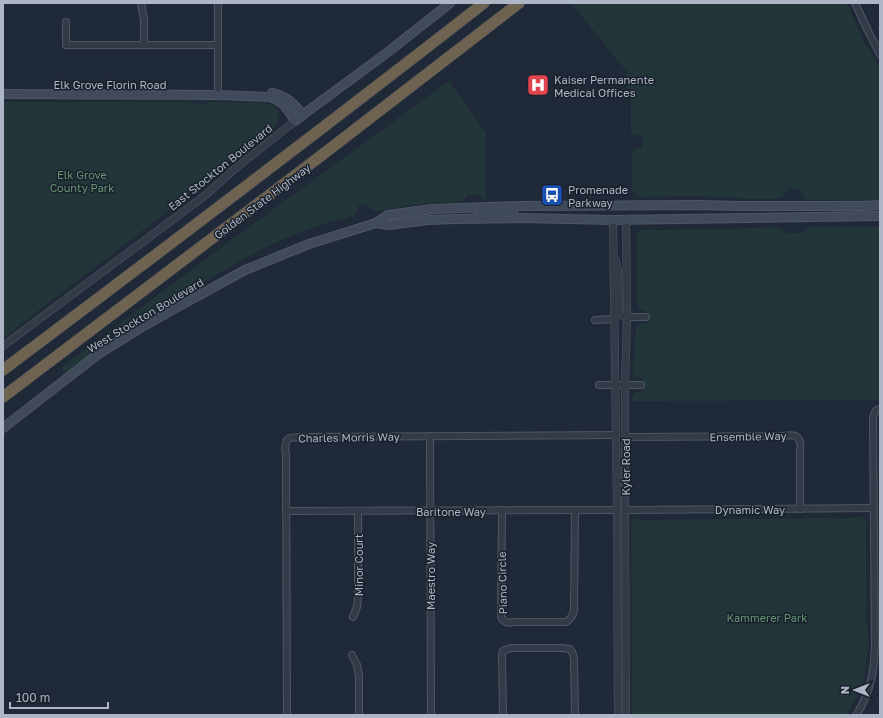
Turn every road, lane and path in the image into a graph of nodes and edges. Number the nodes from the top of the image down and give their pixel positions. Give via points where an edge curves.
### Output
1 (141, 3) edge
2 (218, 3) edge
3 (450, 3) edge
4 (484, 3) edge
5 (519, 3) edge
6 (855, 3) edge
7 (66, 22) dead end
8 (144, 45) junction
9 (217, 45) junction
10 (880, 54) edge
11 (3, 94) edge
12 (218, 95) junction
13 (303, 115) junction
14 (295, 121) junction
15 (880, 205) edge
16 (520, 206) junction
17 (794, 206) junction
18 (865, 206) junction
19 (472, 207) junction
20 (880, 216) edge
21 (796, 217) junction
22 (726, 218) junction
23 (476, 219) junction
24 (626, 219) junction
25 (428, 220) junction
26 (613, 220) junction
27 (376, 222) junction
28 (613, 254) junction
29 (627, 317) junction
30 (646, 317) dead end
31 (614, 319) junction
32 (596, 320) dead end
33 (3, 346) edge
34 (3, 370) edge
35 (599, 385) dead end
36 (615, 385) junction
37 (625, 385) junction
38 (641, 385) dead end
39 (3, 397) edge
40 (880, 409) edge
41 (3, 428) edge
42 (430, 436) junction
43 (616, 437) junction
44 (625, 437) junction
45 (874, 508) junction
46 (800, 509) junction
47 (502, 510) junction
48 (574, 510) junction
49 (617, 510) junction
50 (625, 510) junction
51 (286, 511) junction
52 (358, 511) junction
53 (430, 511) junction
54 (625, 579) junction
55 (352, 617) dead end
56 (878, 639) edge
57 (352, 655) dead end
58 (617, 682) junction
59 (287, 715) edge
60 (359, 715) edge
61 (430, 715) edge
62 (503, 715) edge
63 (575, 715) edge
64 (618, 715) edge
65 (622, 715) edge
66 (626, 715) edge
67 (856, 715) edge

1 - 8 street
2 - 9 street
3 - 13 main road, East Stockton Boulevard
4 - 34 highway, Golden State Highway
5 - 39 highway, Golden State Highway
6 - 10 street
7 - 8 street via 66,45
8 - 9 street
9 - 12 street
11 - 12 main road, Elk Grove Florin Road
12 - 13 main road, Elk Grove Florin Road via 272,92 293,103
12 - 14 main road, Elk Grove Florin Road via 263,96 277,99
13 - 14 main road, East Stockton Boulevard
14 - 33 street, East Stockton Boulevard via 207,194
15 - 18 main road
16 - 17 main road
16 - 19 main road
16 - 23 main road via 517,210 482,213
17 - 18 main road
17 - 22 main road via 786,210 739,211
18 - 21 main road via 850,210 802,210
19 - 25 main road via 464,213 447,213 432,216
19 - 27 main road via 388,215
20 - 21 main road
21 - 22 main road
22 - 24 main road
23 - 25 main road
23 - 26 main road
24 - 26 main road
24 - 29 street, Kyler Road
25 - 27 main road via 389,225
26 - 28 street, Kyler Road
27 - 41 main road, West Stockton Boulevard via 309,244 245,270 97,355
28 - 29 street via 618,272 619,311
28 - 31 street, Kyler Road
29 - 30 street
29 - 37 street, Kyler Road
31 - 32 street
31 - 36 street, Kyler Road
35 - 36 street
36 - 37 street
36 - 43 street, Kyler Road
37 - 38 street
37 - 44 street, Kyler Road
40 - 45 street via 875,412 873,418
42 - 43 street, Charles Morris Way
42 - 51 street, Charles Morris Way via 301,437 286,440
42 - 53 street, Maestro Way
43 - 49 street, Kyler Road
43 - 50 street via 620,452 621,503
44 - 46 street, Ensemble Way via 793,435 798,438 801,446
44 - 50 street, Kyler Road
45 - 46 street, Dynamic Way
45 - 56 street
46 - 50 street, Dynamic Way
47 - 48 street, Baritone Way
47 - 48 street, Piano Circle via 502,617 507,623 566,622 573,616
47 - 53 street, Baritone Way
48 - 49 street, Baritone Way
49 - 54 street via 621,516
49 - 58 street, Kyler Road
50 - 54 street, Kyler Road
51 - 52 street, Baritone Way
51 - 59 street, Charles Morris Way
52 - 53 street, Baritone Way
52 - 55 street, Minor Court via 358,597
53 - 61 street, Maestro Way
54 - 66 street, Kyler Road
56 - 67 street via 873,675
57 - 60 street via 359,676
58 - 64 street, Kyler Road
58 - 65 street via 622,700
62 - 63 street via 502,655 503,651 512,648 570,649 574,660

